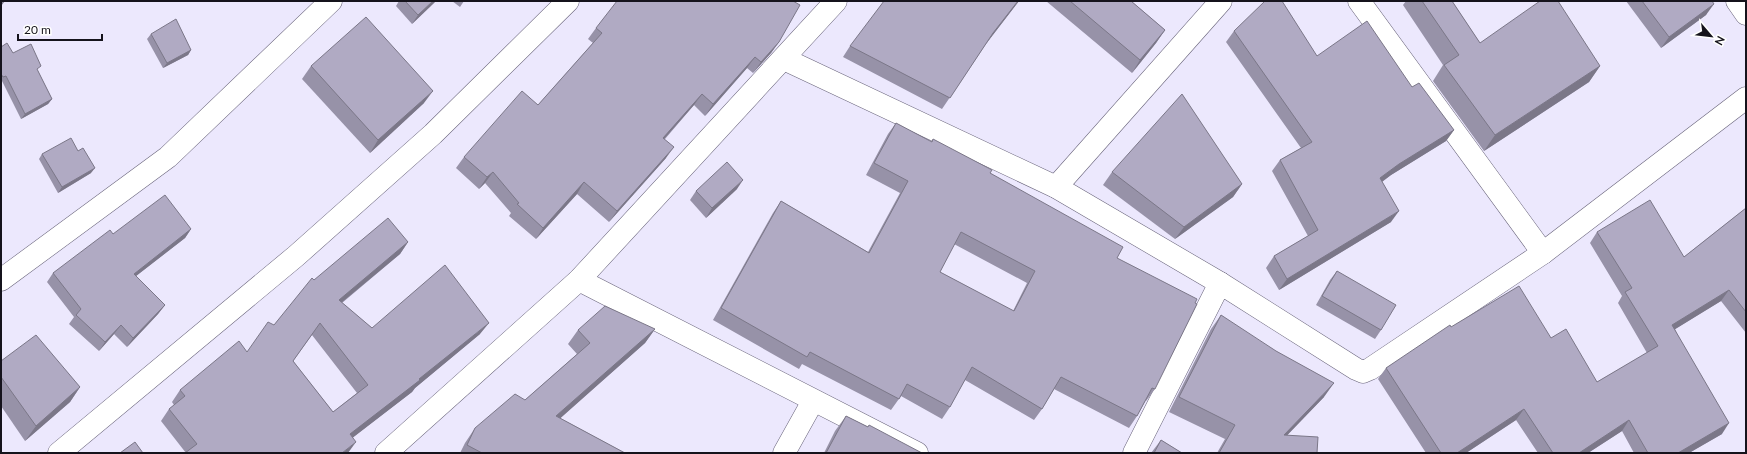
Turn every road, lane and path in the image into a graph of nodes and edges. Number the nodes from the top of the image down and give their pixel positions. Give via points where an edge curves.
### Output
1 (331, 1) edge
2 (568, 1) edge
3 (836, 1) edge
4 (1221, 1) edge
5 (1359, 1) edge
6 (1737, 1) edge
7 (1746, 14) edge
8 (784, 59) junction
9 (1746, 98) edge
10 (1056, 187) junction
11 (1543, 254) junction
12 (1, 280) edge
13 (579, 280) junction
14 (1220, 283) junction
15 (813, 400) junction
16 (59, 453) edge
17 (386, 453) edge
18 (784, 453) edge
19 (916, 453) edge
20 (1134, 453) edge

1 - 12 street via 168,157
2 - 16 street via 415,150 296,256
3 - 8 street
4 - 10 street
5 - 11 street
6 - 7 street
8 - 10 street
8 - 13 street
9 - 11 street
10 - 14 street
11 - 14 street via 1363,372
13 - 15 street
13 - 17 street
14 - 20 street
15 - 18 street
15 - 19 street

